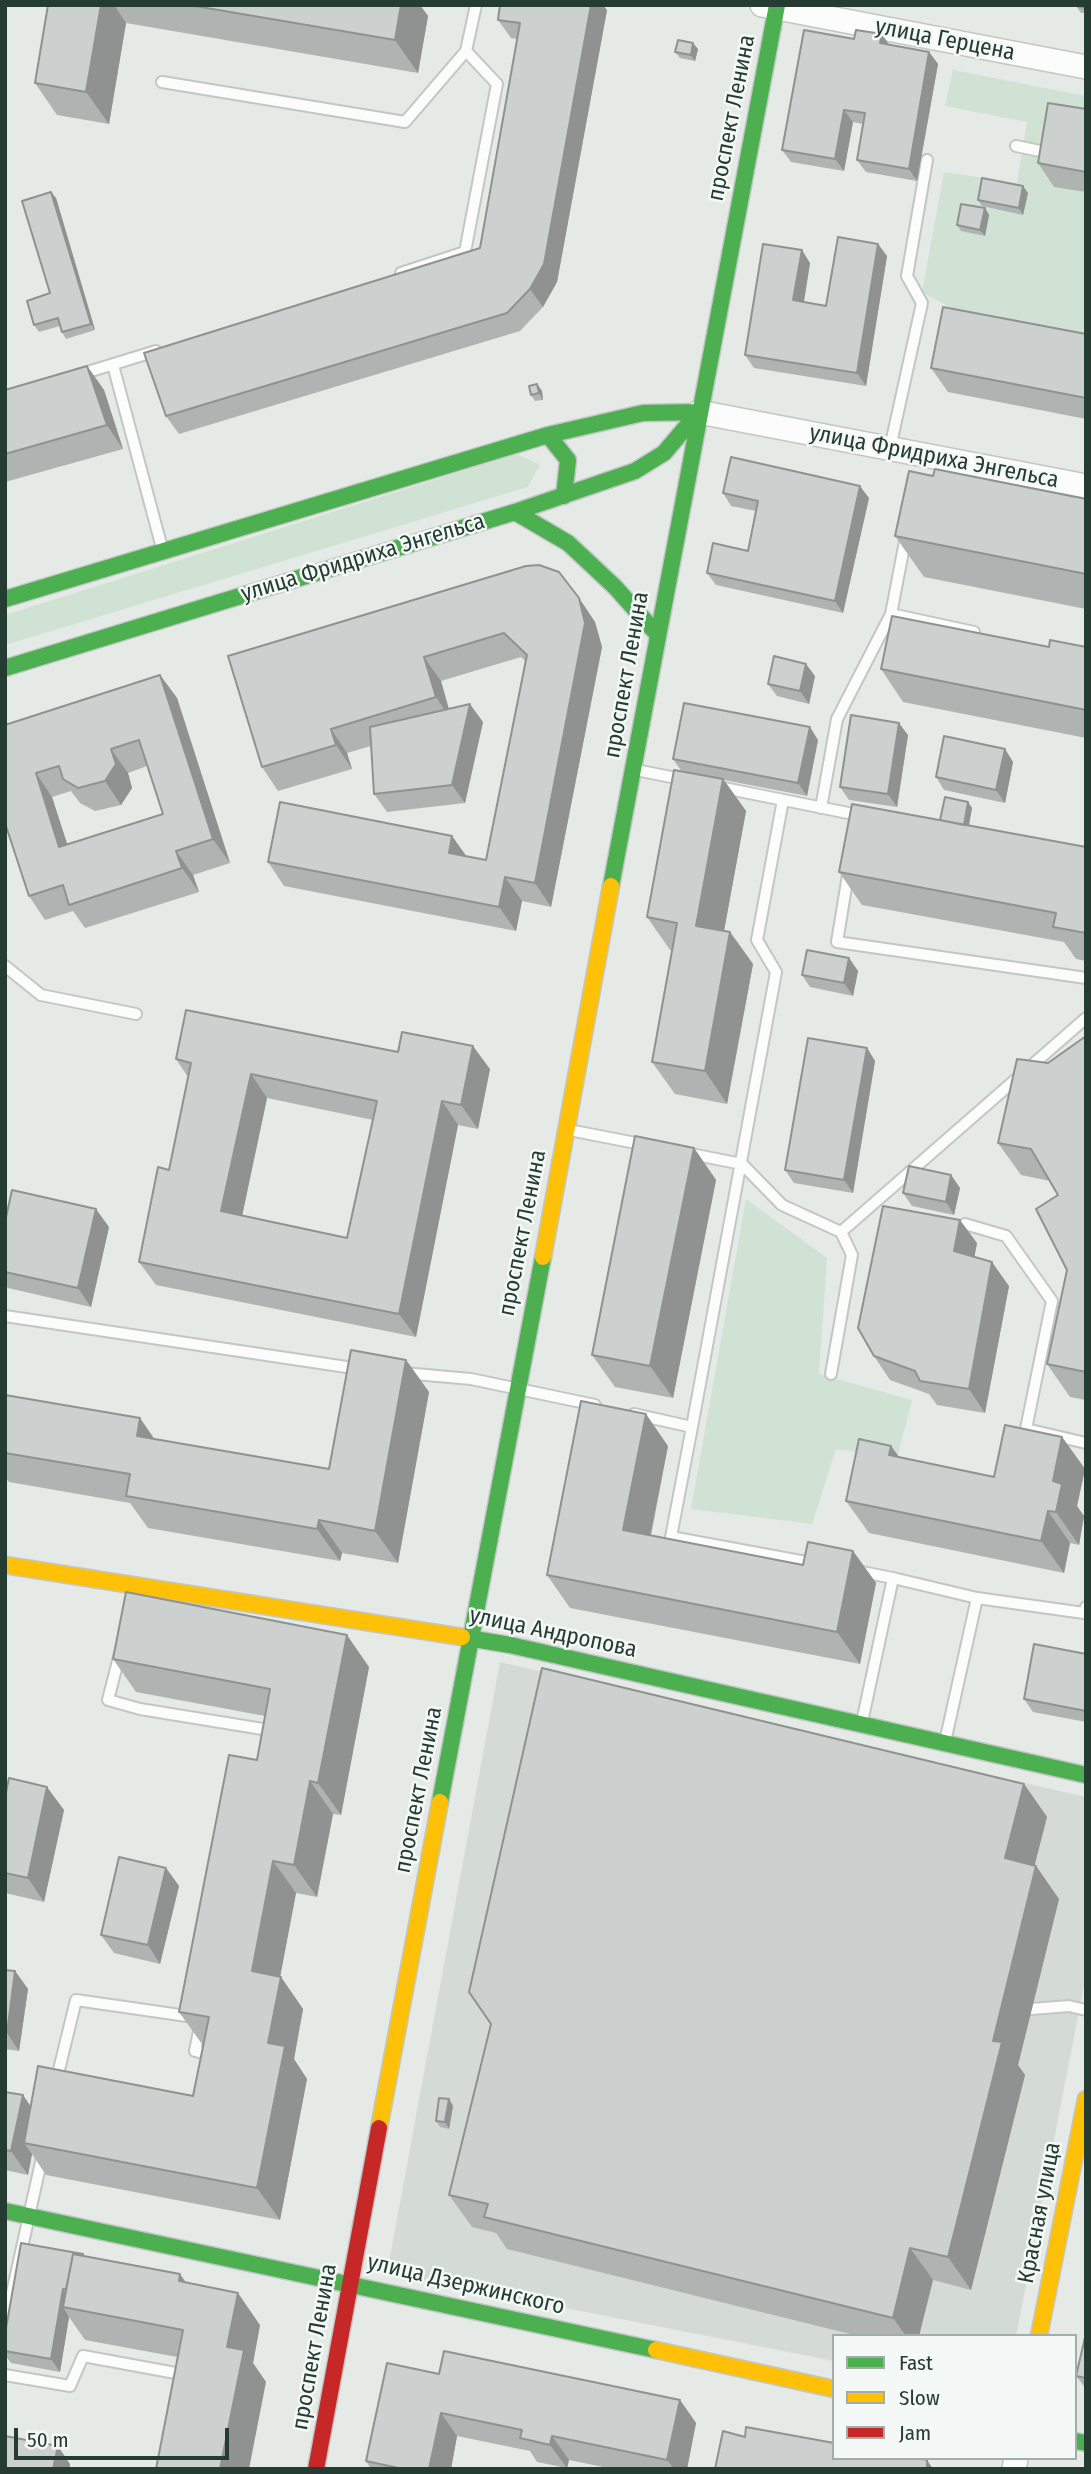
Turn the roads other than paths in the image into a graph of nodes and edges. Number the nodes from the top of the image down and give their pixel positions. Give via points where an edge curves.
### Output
1 (476, 5) edge
2 (772, 6) edge
3 (466, 51) junction
4 (1086, 67) edge
5 (162, 82) dead end
6 (1016, 146) dead end
7 (927, 160) dead end
8 (1065, 160) edge
9 (386, 277) edge
10 (165, 348) edge
11 (113, 365) junction
12 (69, 378) edge
13 (699, 412) junction
14 (548, 435) junction
15 (890, 449) junction
16 (1086, 486) edge
17 (564, 496) junction
18 (515, 512) junction
19 (908, 522) edge
20 (163, 552) junction
21 (5, 599) edge
22 (891, 614) junction
23 (657, 634) junction
24 (982, 634) edge
25 (5, 667) edge
26 (632, 770) junction
27 (697, 783) edge
28 (709, 785) edge
29 (783, 800) junction
30 (821, 808) junction
31 (856, 828) edge
32 (852, 853) edge
33 (5, 966) edge
34 (1086, 978) edge
35 (136, 1014) dead end
36 (1086, 1018) edge
37 (566, 1130) junction
38 (653, 1147) edge
39 (678, 1152) edge
40 (742, 1164) junction
41 (965, 1224) dead end
42 (841, 1232) junction
43 (5, 1316) edge
44 (357, 1369) junction
45 (369, 1370) edge
46 (395, 1372) edge
47 (831, 1374) dead end
48 (354, 1382) edge
49 (517, 1388) junction
50 (605, 1408) edge
51 (617, 1410) edge
52 (692, 1427) junction
53 (1086, 1443) edge
54 (5, 1565) edge
55 (827, 1566) edge
56 (839, 1568) edge
57 (893, 1578) junction
58 (977, 1598) junction
59 (1086, 1607) edge
60 (472, 1638) junction
61 (121, 1648) edge
62 (861, 1724) junction
63 (275, 1742) edge
64 (945, 1744) junction
65 (1086, 1775) edge
66 (205, 2004) edge
67 (1032, 2009) dead end
68 (1086, 2010) edge
69 (202, 2018) junction
70 (220, 2069) edge
71 (54, 2092) edge
72 (1086, 2099) edge
73 (45, 2142) edge
74 (5, 2211) edge
75 (30, 2216) junction
76 (350, 2283) junction
77 (5, 2324) edge
78 (1039, 2334) edge
79 (5, 2375) edge
80 (178, 2387) edge
81 (832, 2389) edge
82 (316, 2469) edge

1 - 3 lane
2 - 4 street, улица Герцена
2 - 13 main road, проспект Ленина
3 - 5 lane via 405,121
3 - 9 lane via 497,84 465,252
6 - 8 lane
7 - 15 lane via 907,276 922,303
10 - 11 lane
11 - 12 lane
11 - 20 lane
13 - 14 main road, улица Фридриха Энгельса via 643,413
13 - 15 street, улица Фридриха Энгельса
13 - 17 main road, улица Фридриха Энгельса via 664,453 635,471
13 - 23 main road, проспект Ленина
14 - 17 main road via 568,460
14 - 20 main road, улица Фридриха Энгельса
15 - 16 street, улица Фридриха Энгельса via 919,462
17 - 18 main road, улица Фридриха Энгельса
18 - 23 main road via 568,543
18 - 25 main road, улица Фридриха Энгельса
19 - 22 lane
20 - 21 main road, улица Фридриха Энгельса
22 - 24 lane
22 - 30 lane via 837,719
23 - 26 main road, проспект Ленина
26 - 27 lane
26 - 37 main road, проспект Ленина
28 - 29 lane
29 - 30 lane
29 - 40 lane via 757,940 776,972
30 - 31 lane via 858,815
32 - 34 lane via 837,942
33 - 35 lane via 41,995
36 - 42 lane
37 - 38 lane
37 - 49 main road, проспект Ленина
39 - 40 lane
40 - 42 lane via 782,1205
40 - 52 lane
41 - 53 lane via 1006,1236 1052,1301 1026,1429
42 - 47 lane via 852,1255
43 - 44 lane
44 - 45 lane
44 - 48 lane
46 - 49 lane
49 - 50 lane
49 - 60 main road, проспект Ленина
51 - 52 lane
52 - 55 lane via 671,1537
54 - 60 main road, улица Андропова via 136,1592
56 - 57 lane
57 - 58 lane
57 - 62 lane
58 - 59 lane via 1084,1614
58 - 64 lane
60 - 62 main road, улица Андропова
60 - 76 main road, проспект Ленина
61 - 63 lane via 108,1700 277,1731
62 - 64 main road, улица Андропова
64 - 65 main road, улица Андропова
66 - 69 lane
67 - 68 lane via 1069,2006
69 - 70 lane via 195,2052 223,2058
69 - 71 lane via 76,2000
72 - 78 main road, Красная улица
73 - 75 lane
74 - 75 main road, улица Дзержинского
75 - 76 main road, улица Дзержинского
75 - 77 lane
76 - 81 main road, улица Дзержинского
76 - 82 main road, проспект Ленина
79 - 80 lane via 70,2386 83,2356 181,2374

